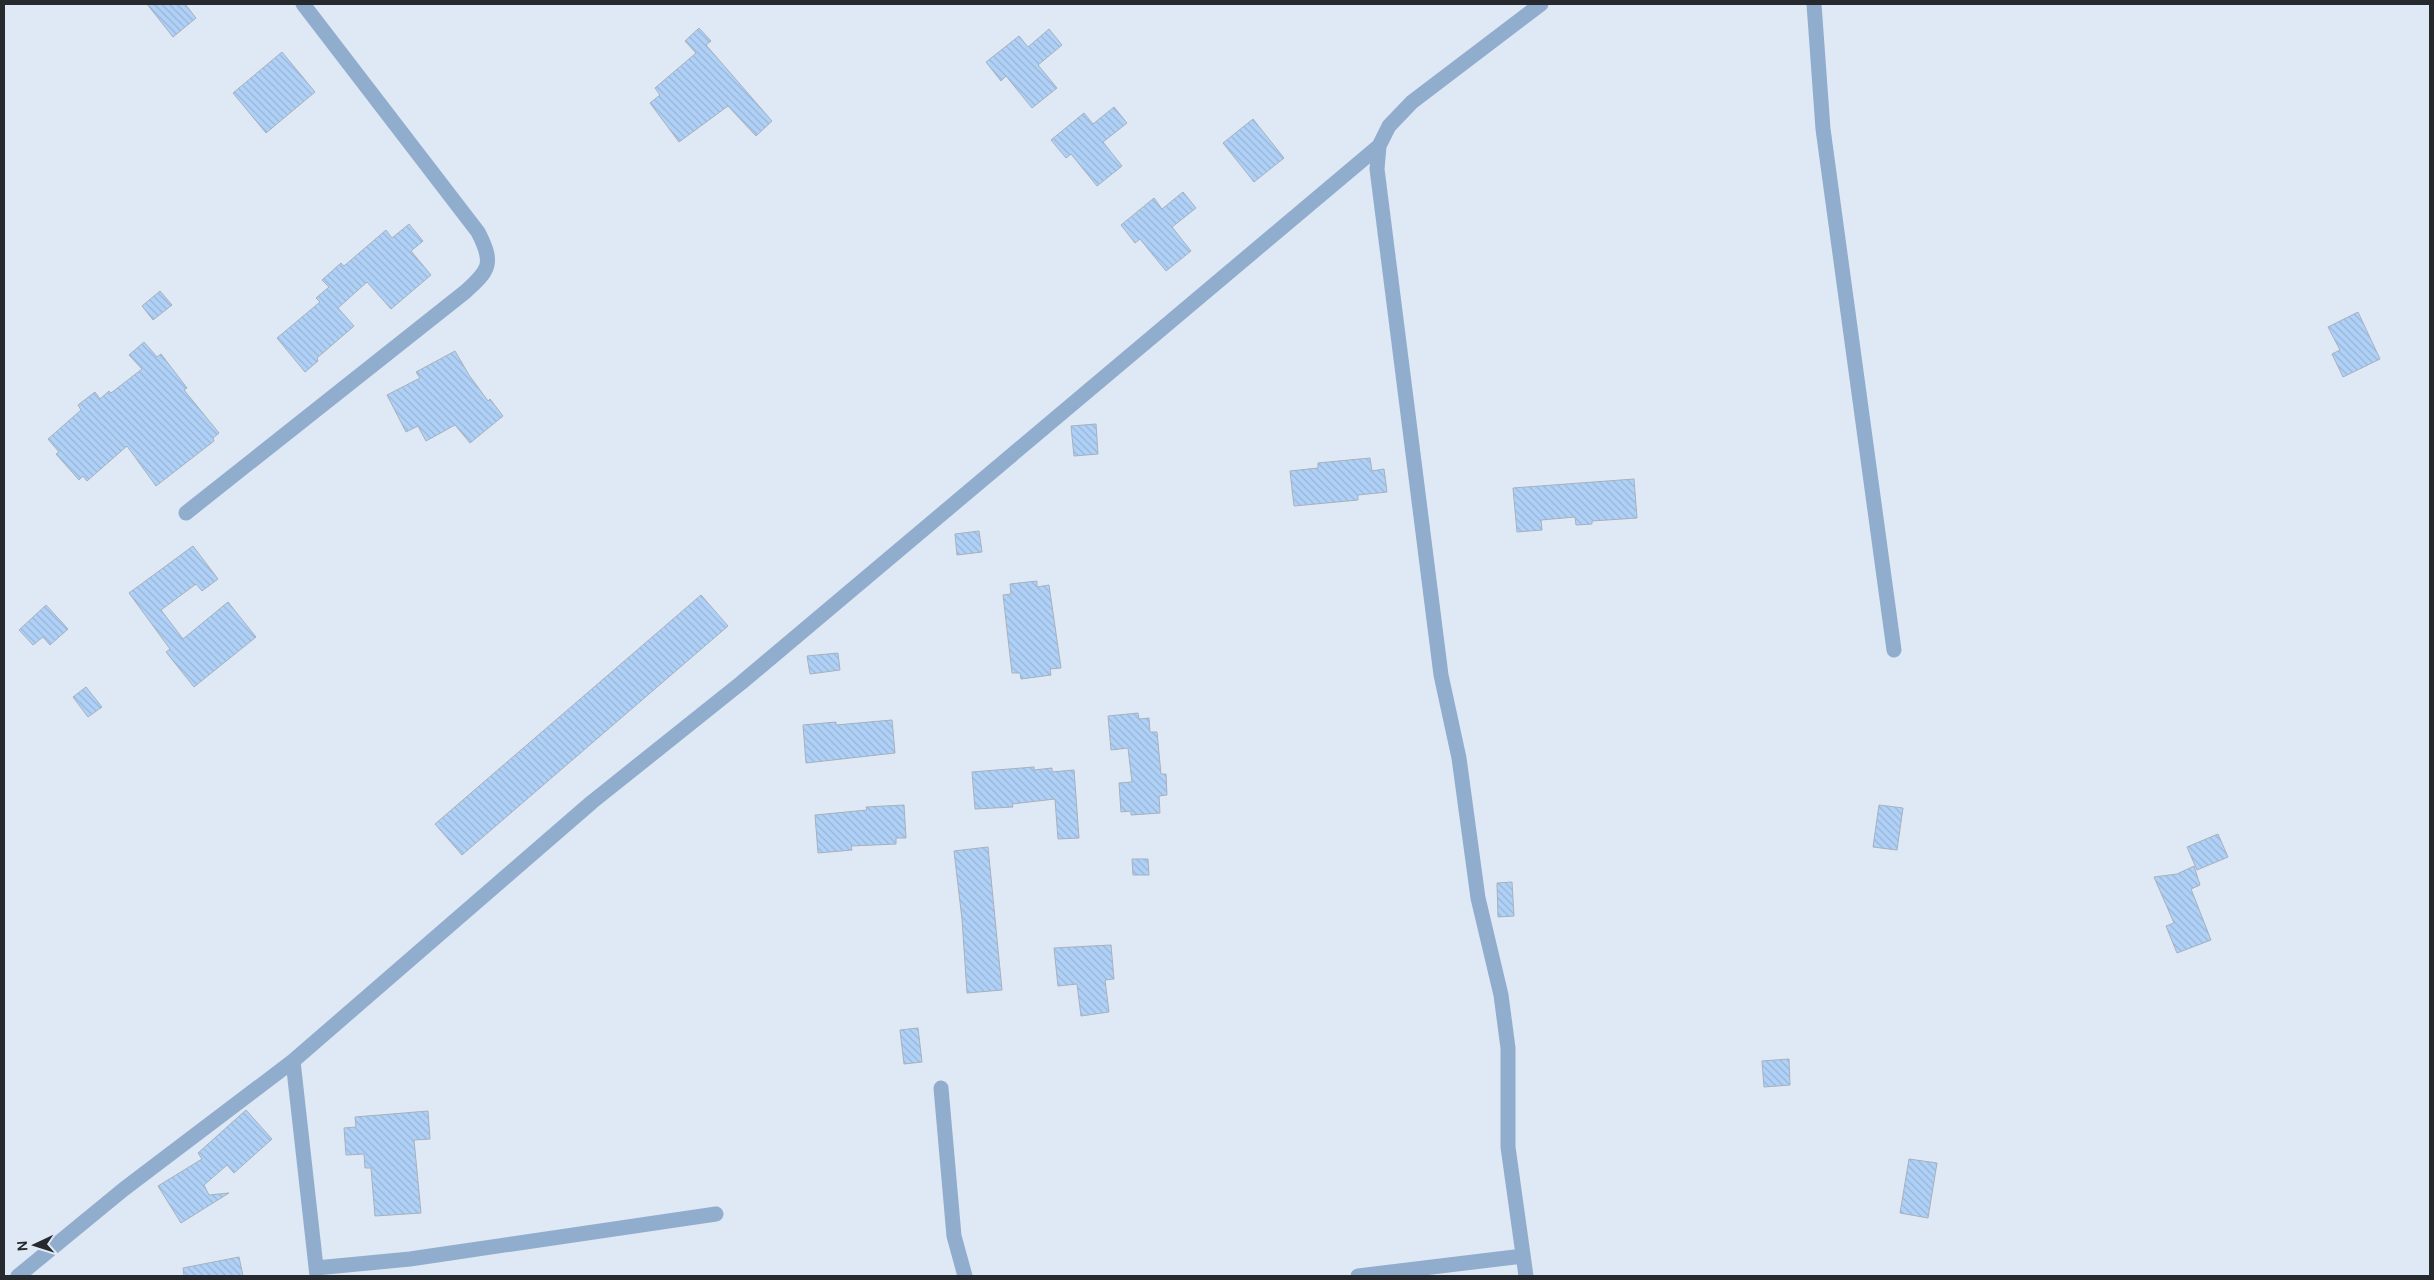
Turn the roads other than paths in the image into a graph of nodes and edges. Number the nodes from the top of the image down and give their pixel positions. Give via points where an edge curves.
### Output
1 (303, 4) edge
2 (1541, 4) edge
3 (1814, 4) edge
4 (1378, 146) junction
5 (186, 513) dead end
6 (1894, 650) dead end
7 (293, 1061) junction
8 (941, 1088) dead end
9 (716, 1214) dead end
10 (1523, 1256) junction
11 (316, 1272) edge
12 (18, 1276) edge
13 (965, 1276) edge
14 (1358, 1276) edge
15 (1526, 1276) edge

1 - 5 street via 478,232 488,251 487,266 465,292
2 - 4 street via 1412,102 1389,126
3 - 6 street via 1823,129
4 - 7 street via 741,683 592,802
4 - 10 street via 1378,169 1441,676 1460,767 1478,898 1501,996 1508,1048 1507,1137
7 - 11 street
7 - 12 street via 124,1189
8 - 13 street via 954,1236
9 - 11 street
10 - 14 street
10 - 15 street

